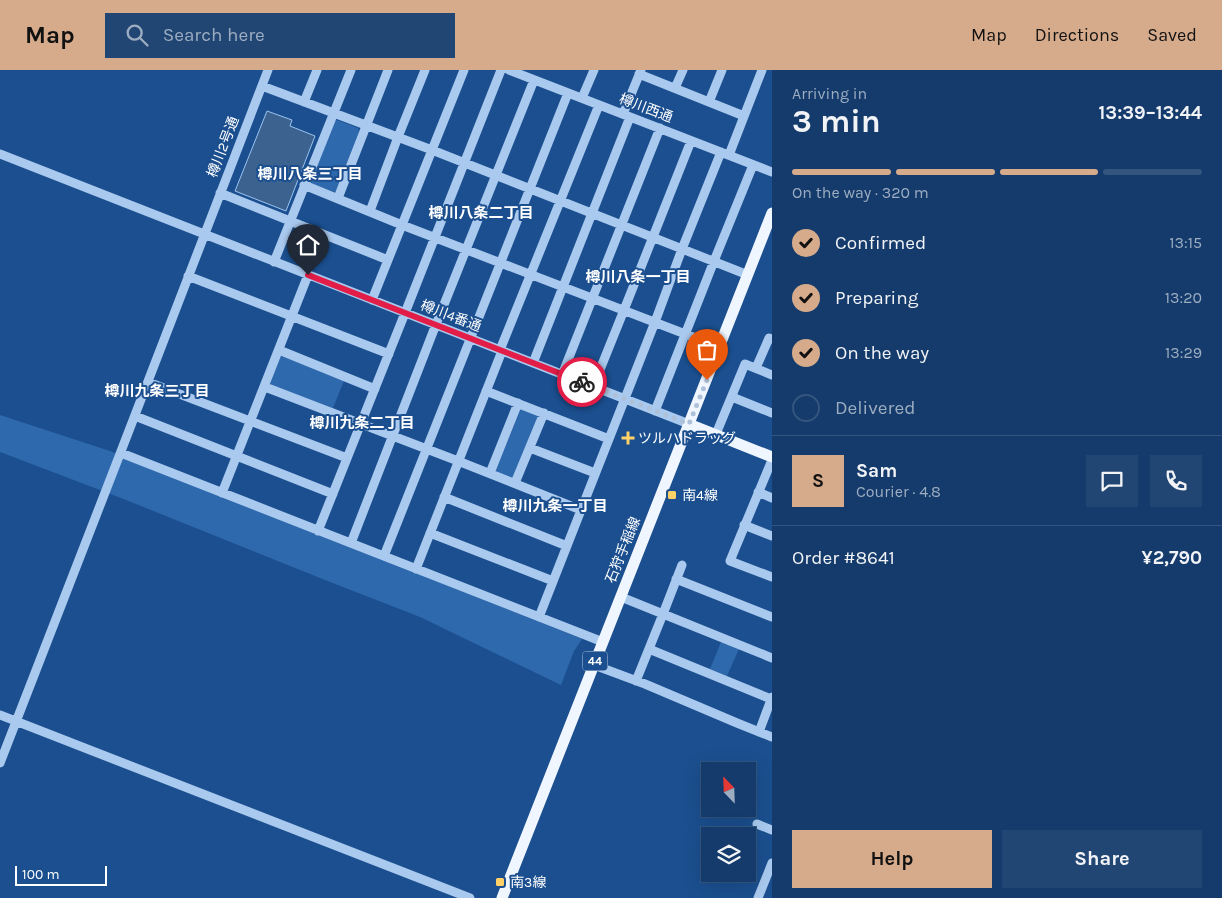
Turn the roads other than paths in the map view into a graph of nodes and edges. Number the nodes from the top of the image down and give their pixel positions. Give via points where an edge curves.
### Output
1 (268, 70) edge
2 (317, 70) edge
3 (351, 70) edge
4 (388, 70) edge
5 (425, 70) edge
6 (464, 70) edge
7 (501, 70) edge
8 (509, 70) edge
9 (594, 70) edge
10 (683, 70) edge
11 (722, 70) edge
12 (762, 70) edge
13 (640, 72) edge
14 (534, 80) junction
15 (262, 86) junction
16 (675, 88) junction
17 (568, 93) junction
18 (582, 98) junction
19 (304, 102) junction
20 (709, 102) junction
21 (599, 105) junction
22 (333, 113) junction
23 (627, 116) junction
24 (744, 116) junction
25 (366, 125) junction
26 (660, 128) junction
27 (398, 137) junction
28 (691, 140) junction
29 (432, 150) junction
30 (0, 154) edge
31 (725, 154) junction
32 (465, 163) junction
33 (753, 165) junction
34 (772, 172) edge
35 (495, 175) junction
36 (304, 185) junction
37 (529, 189) junction
38 (220, 193) junction
39 (338, 198) junction
40 (560, 201) junction
41 (370, 212) junction
42 (591, 213) junction
43 (772, 213) edge
44 (290, 221) junction
45 (402, 225) junction
46 (621, 225) junction
47 (204, 234) junction
48 (652, 237) junction
49 (435, 238) junction
50 (682, 249) junction
51 (467, 250) junction
52 (388, 260) junction
53 (714, 261) junction
54 (274, 262) junction
55 (500, 263) junction
56 (531, 274) junction
57 (308, 275) junction
58 (748, 275) junction
59 (188, 276) junction
60 (563, 287) junction
61 (593, 298) junction
62 (372, 300) junction
63 (624, 310) junction
64 (406, 313) junction
65 (293, 316) junction
66 (655, 322) junction
67 (436, 325) junction
68 (685, 334) junction
69 (470, 339) junction
70 (772, 339) edge
71 (719, 347) junction
72 (279, 350) junction
73 (501, 351) junction
74 (389, 354) junction
75 (533, 363) junction
76 (756, 368) junction
77 (562, 375) junction
78 (772, 375) edge
79 (148, 382) junction
80 (265, 386) junction
81 (593, 387) junction
82 (375, 390) junction
83 (486, 391) junction
84 (732, 397) junction
85 (624, 399) junction
86 (518, 403) junction
87 (655, 411) junction
88 (544, 413) junction
89 (772, 413) edge
90 (135, 416) junction
91 (250, 422) junction
92 (361, 424) junction
93 (689, 424) junction
94 (716, 434) junction
95 (393, 436) junction
96 (609, 439) junction
97 (530, 448) junction
98 (426, 449) junction
99 (121, 453) junction
100 (236, 457) junction
101 (347, 458) junction
102 (772, 458) edge
103 (458, 461) junction
104 (595, 473) junction
105 (490, 474) junction
106 (515, 484) junction
107 (758, 492) junction
108 (222, 493) junction
109 (333, 494) junction
110 (444, 496) junction
111 (772, 498) edge
112 (581, 510) junction
113 (744, 525) junction
114 (318, 530) junction
115 (430, 533) junction
116 (772, 536) edge
117 (351, 543) junction
118 (567, 546) junction
119 (384, 556) junction
120 (682, 565) dead end
121 (416, 569) junction
122 (772, 577) edge
123 (676, 579) junction
124 (553, 581) junction
125 (621, 597) junction
126 (663, 614) junction
127 (539, 617) junction
128 (772, 617) edge
129 (603, 642) junction
130 (649, 648) junction
131 (772, 658) edge
132 (594, 666) junction
133 (636, 680) junction
134 (772, 698) edge
135 (0, 715) edge
136 (17, 721) junction
137 (759, 732) junction
138 (772, 737) edge
139 (0, 763) edge
140 (757, 824) dead end
141 (772, 830) edge
142 (772, 863) edge
143 (470, 898) edge
144 (502, 898) edge
145 (758, 898) edge

1 - 15 street, 樽川2号通
2 - 19 street
3 - 22 street
4 - 25 street
5 - 27 street
6 - 29 street
7 - 32 street
8 - 14 street, 樽川西通
9 - 18 street
10 - 16 street
11 - 20 street
12 - 24 street
13 - 16 street
13 - 23 street
14 - 17 street, 樽川西通
14 - 35 street
15 - 19 street
15 - 38 street, 樽川2号通
16 - 20 street
17 - 18 street, 樽川西通
17 - 37 street
18 - 21 street, 樽川西通
19 - 22 street
20 - 24 street
21 - 23 street, 樽川西通
21 - 40 street
22 - 25 street
22 - 36 street
23 - 26 street, 樽川西通
23 - 42 street
24 - 31 street
25 - 27 street
25 - 39 street
26 - 28 street, 樽川西通
26 - 46 street
27 - 29 street
27 - 41 street
28 - 31 street, 樽川西通
28 - 48 street
29 - 32 street
29 - 45 street
30 - 47 street, 樽川4番通
31 - 33 street, 樽川西通
31 - 50 street
32 - 35 street
32 - 49 street
33 - 34 street, 樽川西通
33 - 53 street
35 - 37 street
35 - 51 street
36 - 39 street
36 - 44 street
37 - 40 street
37 - 55 street
38 - 44 street
38 - 47 street, 樽川2号通
39 - 41 street
40 - 42 street
40 - 56 street
41 - 45 street
42 - 46 street
42 - 60 street
43 - 58 main road, 石狩手稲線 / 44
44 - 52 street
44 - 54 street
45 - 49 street
45 - 52 street
46 - 48 street
46 - 61 street
47 - 54 street, 樽川4番通
47 - 59 street, 樽川2号通
48 - 50 street
48 - 63 street
49 - 51 street
49 - 64 street
50 - 53 street
50 - 66 street
51 - 55 street
51 - 67 street
52 - 62 street
53 - 58 street
53 - 68 street
54 - 57 street, 樽川4番通
55 - 56 street
55 - 69 street
56 - 60 street
56 - 73 street
57 - 62 street, 樽川4番通
57 - 65 street
58 - 71 main road, 石狩手稲線 / 44
59 - 65 street
59 - 79 street, 樽川2号通
60 - 61 street
60 - 75 street
61 - 63 street
61 - 77 street
62 - 64 street, 樽川4番通
63 - 66 street
63 - 81 street
64 - 67 street, 樽川4番通
64 - 74 street
65 - 72 street
65 - 74 street
66 - 68 street
66 - 85 street
67 - 69 street, 樽川4番通
67 - 95 street
68 - 71 street
68 - 87 street
69 - 73 street, 樽川4番通
69 - 98 street
70 - 76 street via 769,338
71 - 93 main road, 石狩手稲線 / 44
72 - 80 street
72 - 82 street
73 - 75 street, 樽川4番通
73 - 83 street
74 - 82 street
75 - 77 street, 樽川4番通
76 - 78 street
76 - 84 street via 746,364
77 - 81 street, 樽川4番通
79 - 90 street, 樽川2号通
79 - 91 street
80 - 91 street
80 - 92 street
81 - 85 street, 樽川4番通
82 - 92 street
83 - 86 street
83 - 103 street
84 - 89 street
84 - 94 street
85 - 87 street, 樽川4番通
85 - 96 street
86 - 88 street
86 - 105 street
87 - 93 street, 樽川4番通
88 - 96 street
88 - 97 street
90 - 99 street, 樽川2号通
90 - 100 street
91 - 100 street
91 - 101 street
92 - 95 street
92 - 101 street
93 - 94 main road
93 - 125 main road, 石狩手稲線 / 44
94 - 102 main road
95 - 98 street
95 - 117 street
96 - 104 street
97 - 104 street
97 - 106 street
98 - 103 street
98 - 119 street
99 - 108 street
99 - 136 street, 樽川2号通
100 - 108 street
100 - 109 street
101 - 109 street
102 - 107 street
103 - 105 street
103 - 110 street
104 - 112 street
105 - 106 street
106 - 112 street
107 - 111 street
107 - 113 street
108 - 114 street
109 - 114 street
110 - 115 street
110 - 118 street
112 - 118 street
113 - 116 street
113 - 122 street via 730,561
114 - 117 street
115 - 121 street
115 - 124 street
117 - 119 street
118 - 124 street
119 - 121 street
120 - 123 street
121 - 127 street
123 - 126 street
123 - 128 street
124 - 127 street
125 - 126 street
125 - 129 main road, 石狩手稲線 / 44
126 - 130 street
126 - 131 street
127 - 129 street
129 - 132 main road, 石狩手稲線 / 44
130 - 133 street
130 - 134 street
132 - 133 street
132 - 144 main road, 石狩手稲線 / 44
133 - 137 street
134 - 137 street
135 - 136 street
136 - 139 street, 樽川2号通
136 - 143 street
137 - 138 street
140 - 141 street
142 - 145 street

